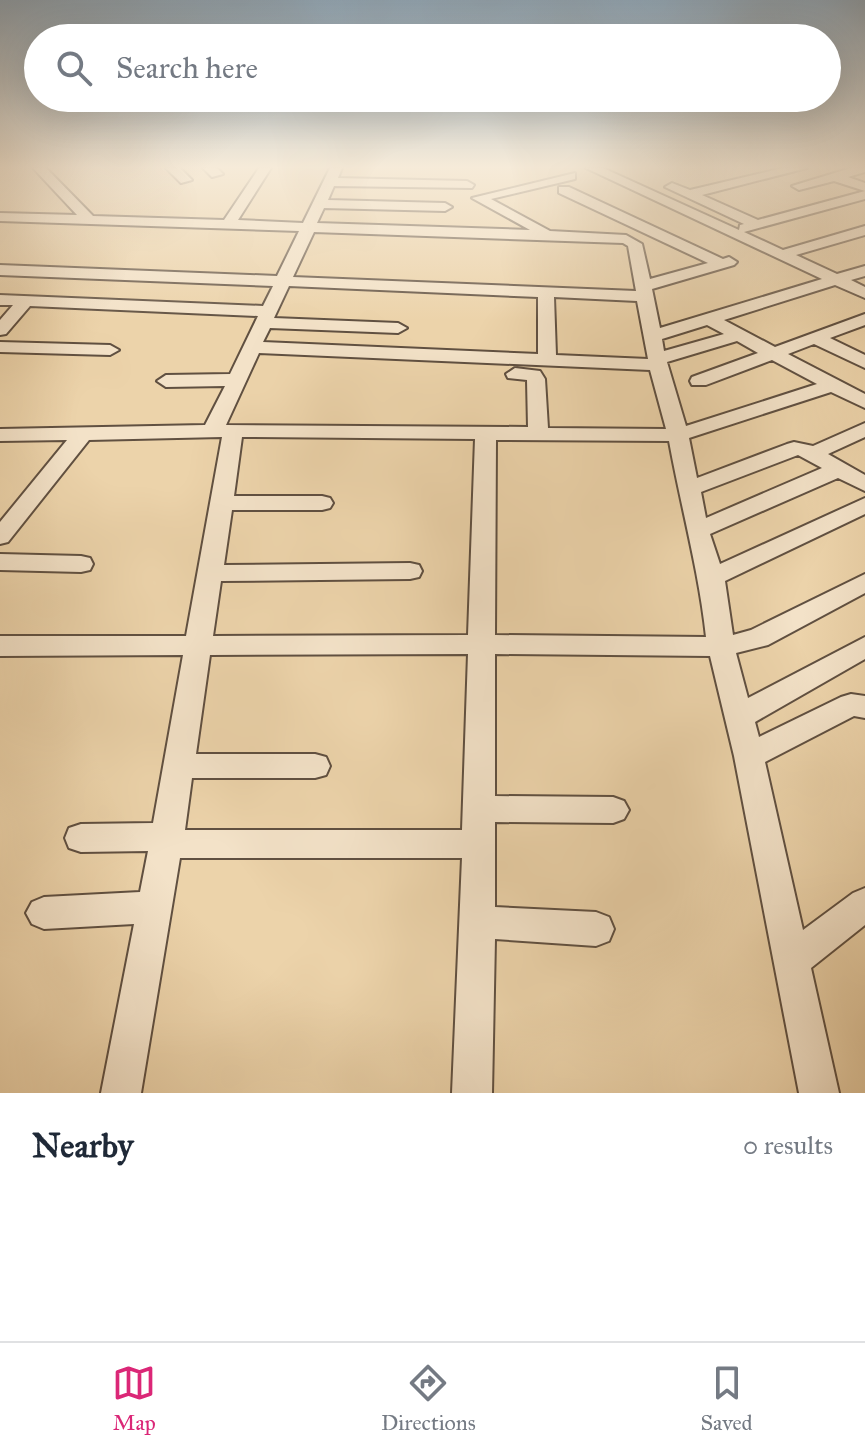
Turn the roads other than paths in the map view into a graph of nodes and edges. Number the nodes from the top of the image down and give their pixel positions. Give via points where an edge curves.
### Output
1 (49, 219) edge
2 (232, 219) edge
3 (312, 219) edge
4 (407, 219) edge
5 (521, 219) edge
6 (632, 219) edge
7 (703, 219) edge
8 (745, 219) edge
9 (779, 219) edge
10 (89, 220) joint
11 (637, 222) junction
12 (228, 225) junction
13 (758, 225) junction
14 (308, 228) junction
15 (865, 230) edge
16 (404, 231) junction
17 (731, 232) junction
18 (553, 235) junction
19 (585, 237) junction
20 (679, 242) junction
21 (637, 253) junction
22 (781, 255) junction
23 (0, 270) edge
24 (865, 271) edge
25 (836, 280) junction
26 (283, 281) junction
27 (644, 291) junction
28 (546, 292) junction
29 (865, 293) edge
30 (0, 300) edge
31 (26, 301) junction
32 (266, 317) junction
33 (865, 319) edge
34 (711, 320) junction
35 (398, 328) dead end
36 (0, 330) edge
37 (739, 335) junction
38 (653, 336) junction
39 (814, 337) junction
40 (0, 347) edge
41 (252, 347) junction
42 (110, 350) dead end
43 (771, 353) junction
44 (547, 360) junction
45 (658, 362) junction
46 (865, 362) edge
47 (515, 374) dead end
48 (237, 380) junction
49 (166, 381) dead end
50 (699, 381) dead end
51 (833, 385) junction
52 (865, 402) edge
53 (223, 431) junction
54 (486, 431) junction
55 (538, 432) junction
56 (863, 432) edge
57 (83, 434) junction
58 (0, 435) edge
59 (678, 435) junction
60 (812, 454) junction
61 (839, 469) junction
62 (865, 484) edge
63 (689, 489) junction
64 (221, 503) junction
65 (322, 503) dead end
66 (865, 505) edge
67 (697, 531) junction
68 (0, 537) edge
69 (0, 562) edge
70 (81, 564) dead end
71 (410, 571) dead end
72 (210, 573) junction
73 (712, 577) junction
74 (865, 582) edge
75 (479, 644) junction
76 (0, 646) edge
77 (198, 647) junction
78 (721, 647) junction
79 (865, 647) edge
80 (865, 707) edge
81 (739, 717) junction
82 (749, 756) junction
83 (179, 766) junction
84 (315, 766) dead end
85 (479, 809) junction
86 (613, 810) dead end
87 (81, 838) dead end
88 (167, 840) junction
89 (477, 844) junction
90 (155, 907) junction
91 (862, 910) edge
92 (44, 913) dead end
93 (479, 922) junction
94 (596, 929) dead end
95 (790, 962) junction
96 (121, 1093) edge
97 (472, 1093) edge
98 (819, 1093) edge

1 - 10 street
2 - 12 street
3 - 14 street
4 - 16 street
5 - 18 street
6 - 11 street
7 - 17 street
8 - 13 street
9 - 13 street
10 - 12 street
11 - 19 street
11 - 20 street
12 - 14 street
13 - 17 street
14 - 16 street
14 - 26 street
15 - 22 street
16 - 18 street
17 - 22 street
18 - 19 street
19 - 21 street via 632,241
20 - 21 street
20 - 27 street via 730,262
21 - 27 street
22 - 25 street
23 - 26 street
24 - 25 street
25 - 29 street
25 - 34 street
26 - 28 street
26 - 32 street
27 - 28 street
27 - 38 street
28 - 44 street
30 - 31 street
31 - 32 street
31 - 36 street
32 - 35 street
32 - 41 street
33 - 39 street
34 - 37 street
34 - 38 street
37 - 43 street
37 - 45 street
38 - 45 street
39 - 43 street
39 - 46 street
40 - 42 street
41 - 44 street
41 - 48 street
43 - 50 street
43 - 51 street
44 - 45 street
45 - 59 street
47 - 55 street via 536,379
48 - 49 street
48 - 53 street
51 - 52 street
51 - 59 street
53 - 54 street
53 - 57 street
53 - 64 street
54 - 55 street
54 - 75 street
55 - 59 street
56 - 60 street
57 - 58 street
57 - 68 street
59 - 63 street
60 - 61 street
60 - 63 street via 794,448
61 - 62 street
61 - 67 street
63 - 67 street
64 - 65 street
64 - 72 street
66 - 73 street
67 - 73 street
69 - 70 street
71 - 72 street
72 - 77 street
73 - 78 street
74 - 78 street via 759,638
75 - 77 street
75 - 78 street
75 - 85 street
76 - 77 street
77 - 83 street
78 - 81 street
79 - 81 street
80 - 82 street via 851,705
81 - 82 street
82 - 95 street
83 - 84 street
83 - 88 street
85 - 86 street
85 - 89 street
87 - 88 street
88 - 89 street
88 - 90 street
89 - 93 street
90 - 92 street
90 - 96 street
91 - 95 street
93 - 94 street
93 - 97 street
95 - 98 street

